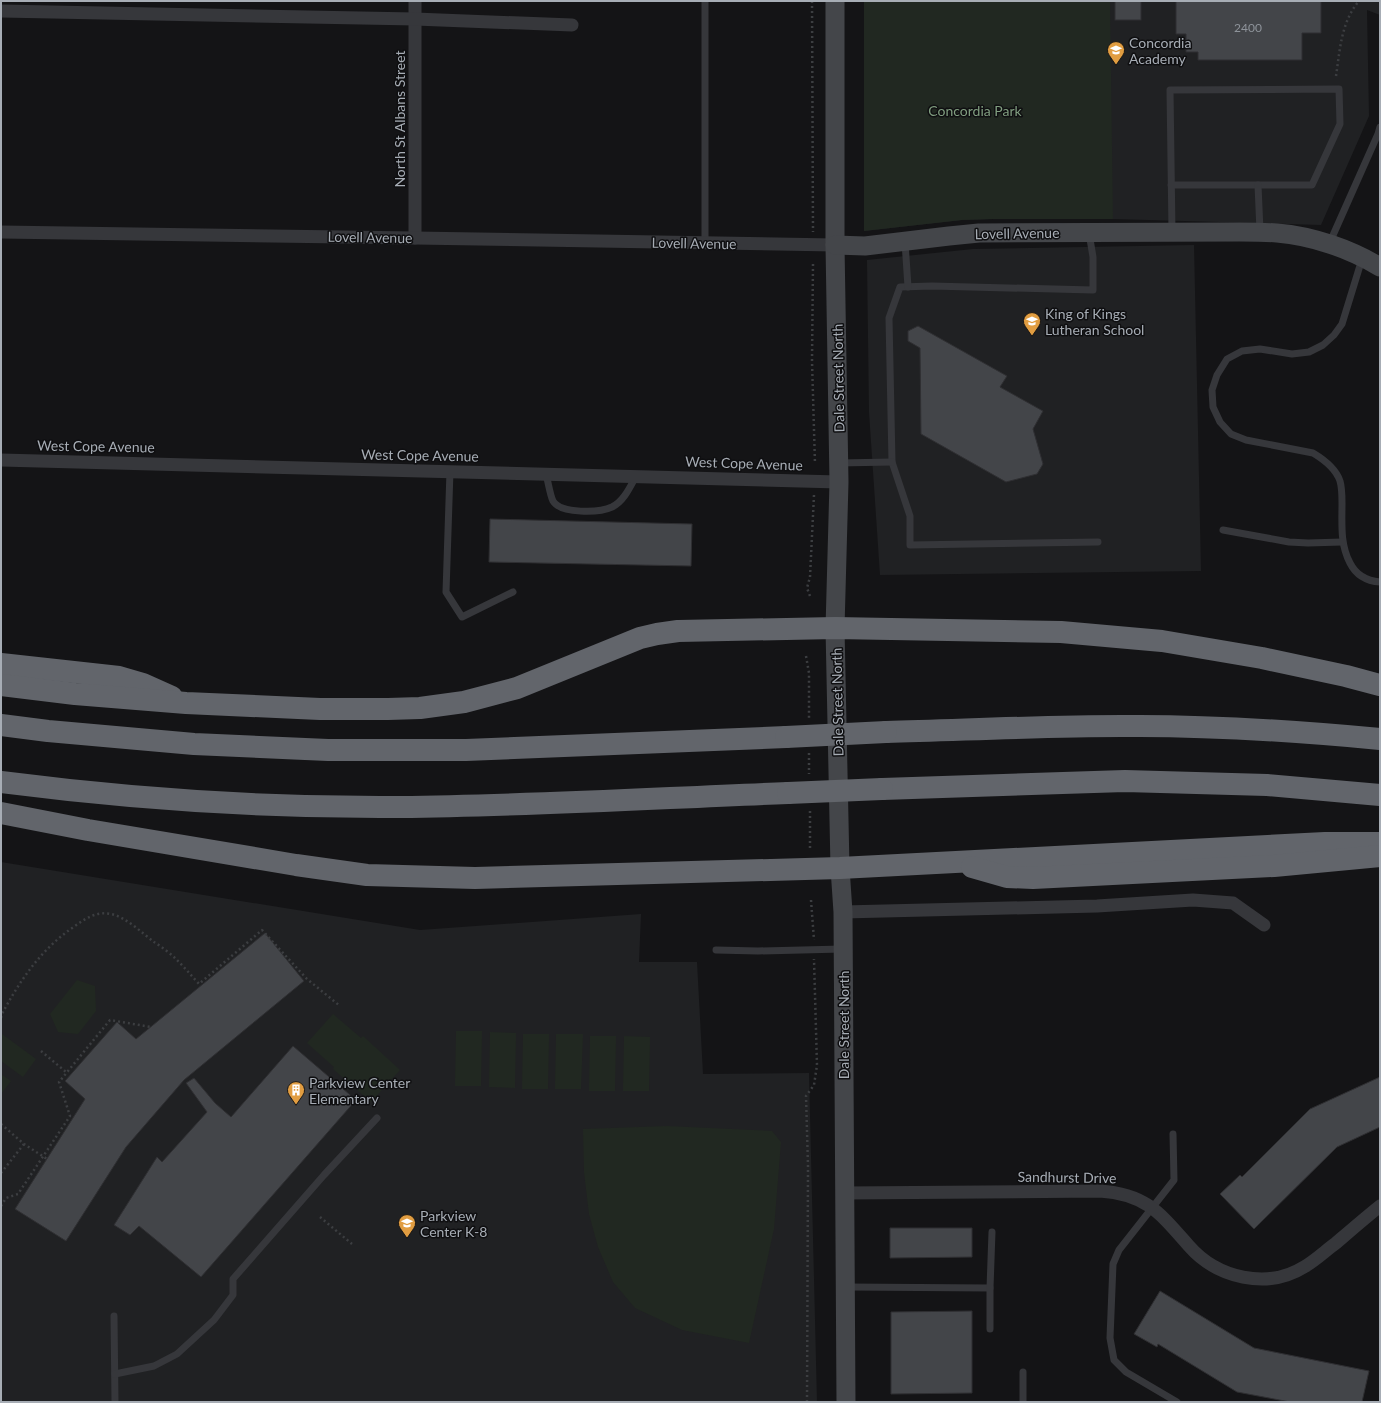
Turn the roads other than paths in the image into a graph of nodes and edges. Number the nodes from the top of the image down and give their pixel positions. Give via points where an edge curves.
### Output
1 (415, 1) edge
2 (705, 1) edge
3 (835, 1) edge
4 (1, 11) edge
5 (415, 19) junction
6 (572, 25) dead end
7 (1380, 127) edge
8 (1171, 185) junction
9 (1258, 185) junction
10 (1, 232) edge
11 (1089, 232) junction
12 (1172, 232) junction
13 (1260, 233) junction
14 (415, 238) junction
15 (905, 242) junction
16 (705, 243) junction
17 (1329, 244) junction
18 (836, 245) junction
19 (1363, 257) junction
20 (1380, 267) edge
21 (908, 287) junction
22 (1, 460) edge
23 (892, 462) junction
24 (450, 471) junction
25 (838, 472) junction
26 (546, 474) junction
27 (636, 476) junction
28 (1223, 530) dead end
29 (1098, 542) dead end
30 (1342, 542) junction
31 (1380, 582) edge
32 (513, 592) dead end
33 (836, 628) junction
34 (1, 664) edge
35 (1, 685) edge
36 (1380, 685) edge
37 (186, 703) junction
38 (1, 726) edge
39 (1380, 739) edge
40 (1, 782) edge
41 (1380, 795) edge
42 (1, 813) edge
43 (1380, 843) edge
44 (1380, 856) edge
45 (957, 862) junction
46 (840, 868) junction
47 (843, 912) junction
48 (1264, 924) dead end
49 (843, 949) junction
50 (716, 950) dead end
51 (378, 1118) dead end
52 (1173, 1134) dead end
53 (844, 1193) junction
54 (1380, 1206) edge
55 (1152, 1207) junction
56 (992, 1232) dead end
57 (845, 1287) junction
58 (990, 1288) junction
59 (114, 1316) dead end
60 (990, 1329) dead end
61 (1023, 1372) dead end
62 (115, 1374) junction
63 (115, 1402) edge
64 (846, 1402) edge
65 (1023, 1402) edge
66 (1177, 1402) edge

1 - 5 street, North St Albans Street
2 - 16 lane
3 - 18 main road, Dale Street North
4 - 5 street
5 - 6 street
5 - 14 street, North St Albans Street
7 - 17 lane
8 - 9 lane
8 - 9 lane via 1170,90 1339,89 1340,124 1312,185
8 - 12 lane
9 - 13 lane
10 - 14 street, Lovell Avenue
11 - 12 main road, Lovell Avenue
11 - 15 main road, Lovell Avenue via 978,234
11 - 21 lane via 1093,257 1093,290
12 - 13 main road, Lovell Avenue
13 - 17 main road, Lovell Avenue
14 - 16 street, Lovell Avenue
15 - 18 main road, Lovell Avenue via 865,246
15 - 21 lane
16 - 18 street, Lovell Avenue
17 - 19 main road, Lovell Avenue
18 - 25 main road, Dale Street North
19 - 20 main road, Lovell Avenue
19 - 30 lane via 1342,324 1323,345 1309,352 1292,354 1260,349 1242,351 1227,359 1217,375 1212,390 1213,407 1220,422 1231,434 1246,440 1313,453 1333,469 1340,480 1342,491
21 - 23 lane via 900,287 889,318
22 - 24 street, West Cope Avenue
23 - 25 lane
23 - 29 lane via 910,516 910,544
24 - 26 street, West Cope Avenue
24 - 32 lane via 446,592 462,617
25 - 27 street, West Cope Avenue
25 - 33 main road, Dale Street North
26 - 27 street, West Cope Avenue
26 - 27 lane via 553,501 562,508 586,512 611,507 626,495
28 - 30 lane via 1308,544
30 - 31 lane via 1353,568 1362,577
33 - 36 highway via 1061,632 1162,641 1262,658
33 - 37 highway via 678,631 657,634 620,646 517,688 471,700 426,707 320,709
33 - 46 main road, Dale Street North
34 - 37 highway via 119,677 143,684
35 - 37 highway
38 - 39 highway, bridge via 194,744 328,750 466,750 1058,726 1194,727
40 - 41 highway, bridge via 188,800 391,807 1133,781 1267,785
42 - 46 highway via 178,846 367,875 475,878
43 - 45 highway via 1325,843
44 - 45 highway via 1274,866 1033,878 1007,877
45 - 46 highway
46 - 47 main road, Dale Street North
47 - 48 street via 1097,906 1193,900 1233,903
47 - 49 main road, Dale Street North
49 - 50 lane
49 - 53 main road, Dale Street North
51 - 62 lane via 324,1175 234,1279 234,1295 214,1320 177,1354 154,1366
52 - 55 lane via 1174,1180
53 - 55 street, Sandhurst Drive via 1100,1191 1117,1192
53 - 57 main road, Dale Street North
54 - 55 street, Sandhurst Drive via 1303,1268 1286,1275 1268,1278 1232,1275 1215,1268 1201,1258
55 - 66 lane via 1119,1250 1113,1264 1110,1338 1114,1360 1126,1372
56 - 58 lane
57 - 58 lane
57 - 64 main road, Dale Street North
58 - 60 lane
59 - 62 lane
61 - 65 lane
62 - 63 lane

